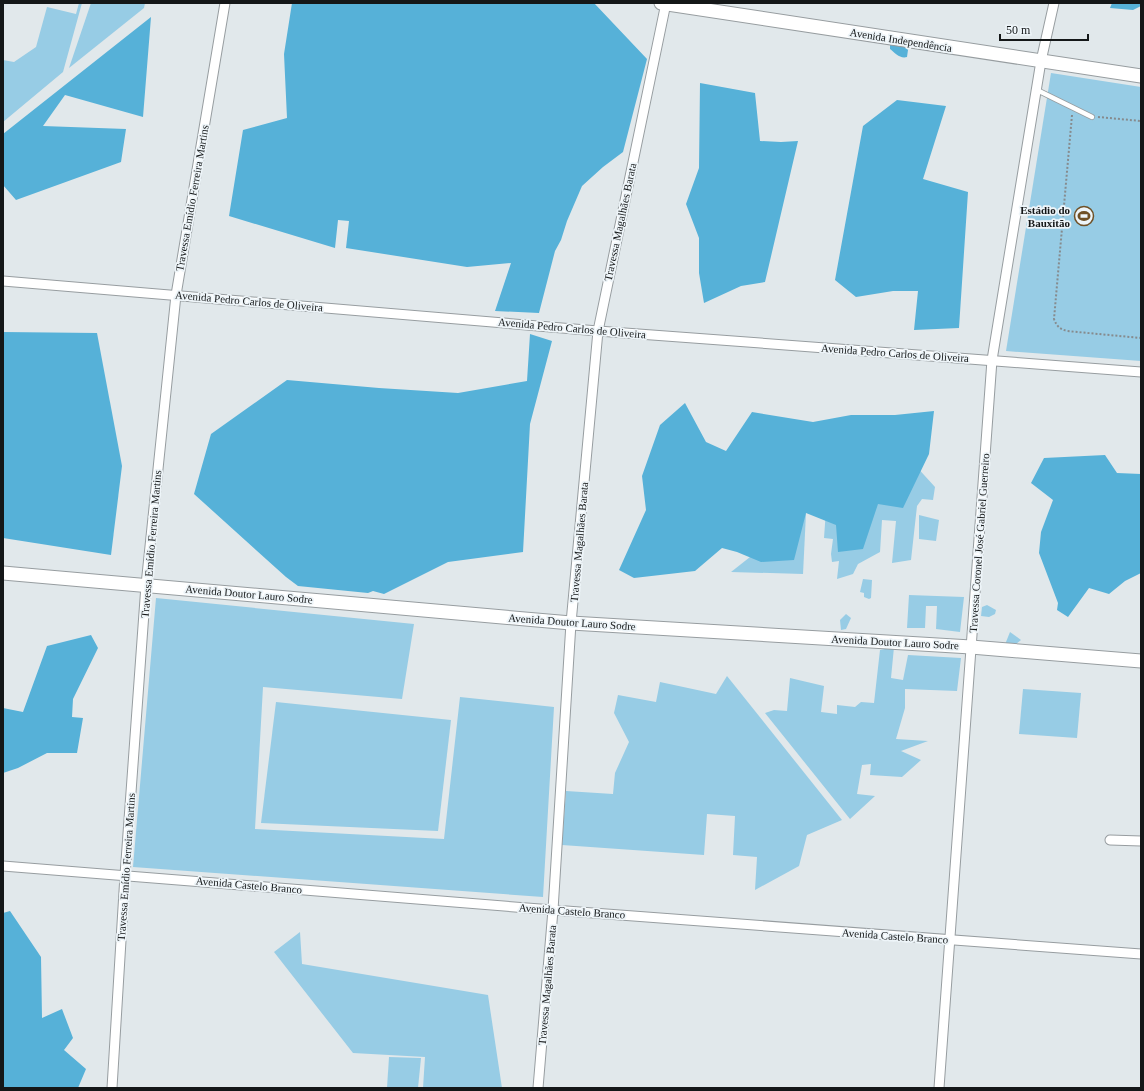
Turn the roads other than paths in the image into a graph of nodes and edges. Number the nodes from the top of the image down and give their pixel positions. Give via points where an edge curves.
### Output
1 (225, 3) edge
2 (664, 3) edge
3 (1054, 3) edge
4 (1041, 61) junction
5 (1141, 76) edge
6 (1037, 90) junction
7 (1092, 117) road end
8 (3, 281) edge
9 (176, 295) junction
10 (598, 331) junction
11 (992, 360) junction
12 (1141, 372) edge
13 (3, 573) edge
14 (146, 585) junction
15 (571, 623) junction
16 (971, 647) junction
17 (1141, 662) edge
18 (1110, 840) dead end
19 (1141, 841) edge
20 (3, 866) edge
21 (125, 875) junction
22 (553, 910) junction
23 (949, 940) junction
24 (1141, 954) edge
25 (112, 1088) edge
26 (538, 1088) edge
27 (939, 1088) edge

1 - 9 street, Travessa Emídio Ferreira Martins
2 - 4 street, Avenida Independência
2 - 10 street, Travessa Magalhães Barata
3 - 4 street, Travessa Coronel José Gabriel Guerreiro
4 - 5 street, Avenida Independência
4 - 6 street, Travessa Coronel José Gabriel Guerreiro
6 - 7 lane
6 - 11 street, Travessa Coronel José Gabriel Guerreiro
8 - 9 street, Avenida Pedro Carlos de Oliveira
9 - 10 street, Avenida Pedro Carlos de Oliveira
9 - 14 street, Travessa Emídio Ferreira Martins
10 - 11 street, Avenida Pedro Carlos de Oliveira
10 - 15 street, Travessa Magalhães Barata
11 - 12 street, Avenida Pedro Carlos de Oliveira
11 - 16 street, Travessa Coronel José Gabriel Guerreiro
13 - 14 street, Avenida Doutor Lauro Sodre
14 - 15 street, Avenida Doutor Lauro Sodre
14 - 21 street, Travessa Emídio Ferreira Martins
15 - 16 street, Avenida Doutor Lauro Sodre
15 - 22 street, Travessa Magalhães Barata
16 - 17 street, Avenida Doutor Lauro Sodre
16 - 23 street, Travessa Coronel José Gabriel Guerreiro
18 - 19 street
20 - 21 street, Avenida Castelo Branco
21 - 22 street, Avenida Castelo Branco
21 - 25 street, Travessa Emídio Ferreira Martins
22 - 23 street, Avenida Castelo Branco
22 - 26 street, Travessa Magalhães Barata
23 - 24 street, Avenida Castelo Branco
23 - 27 street, Travessa Coronel José Gabriel Guerreiro

